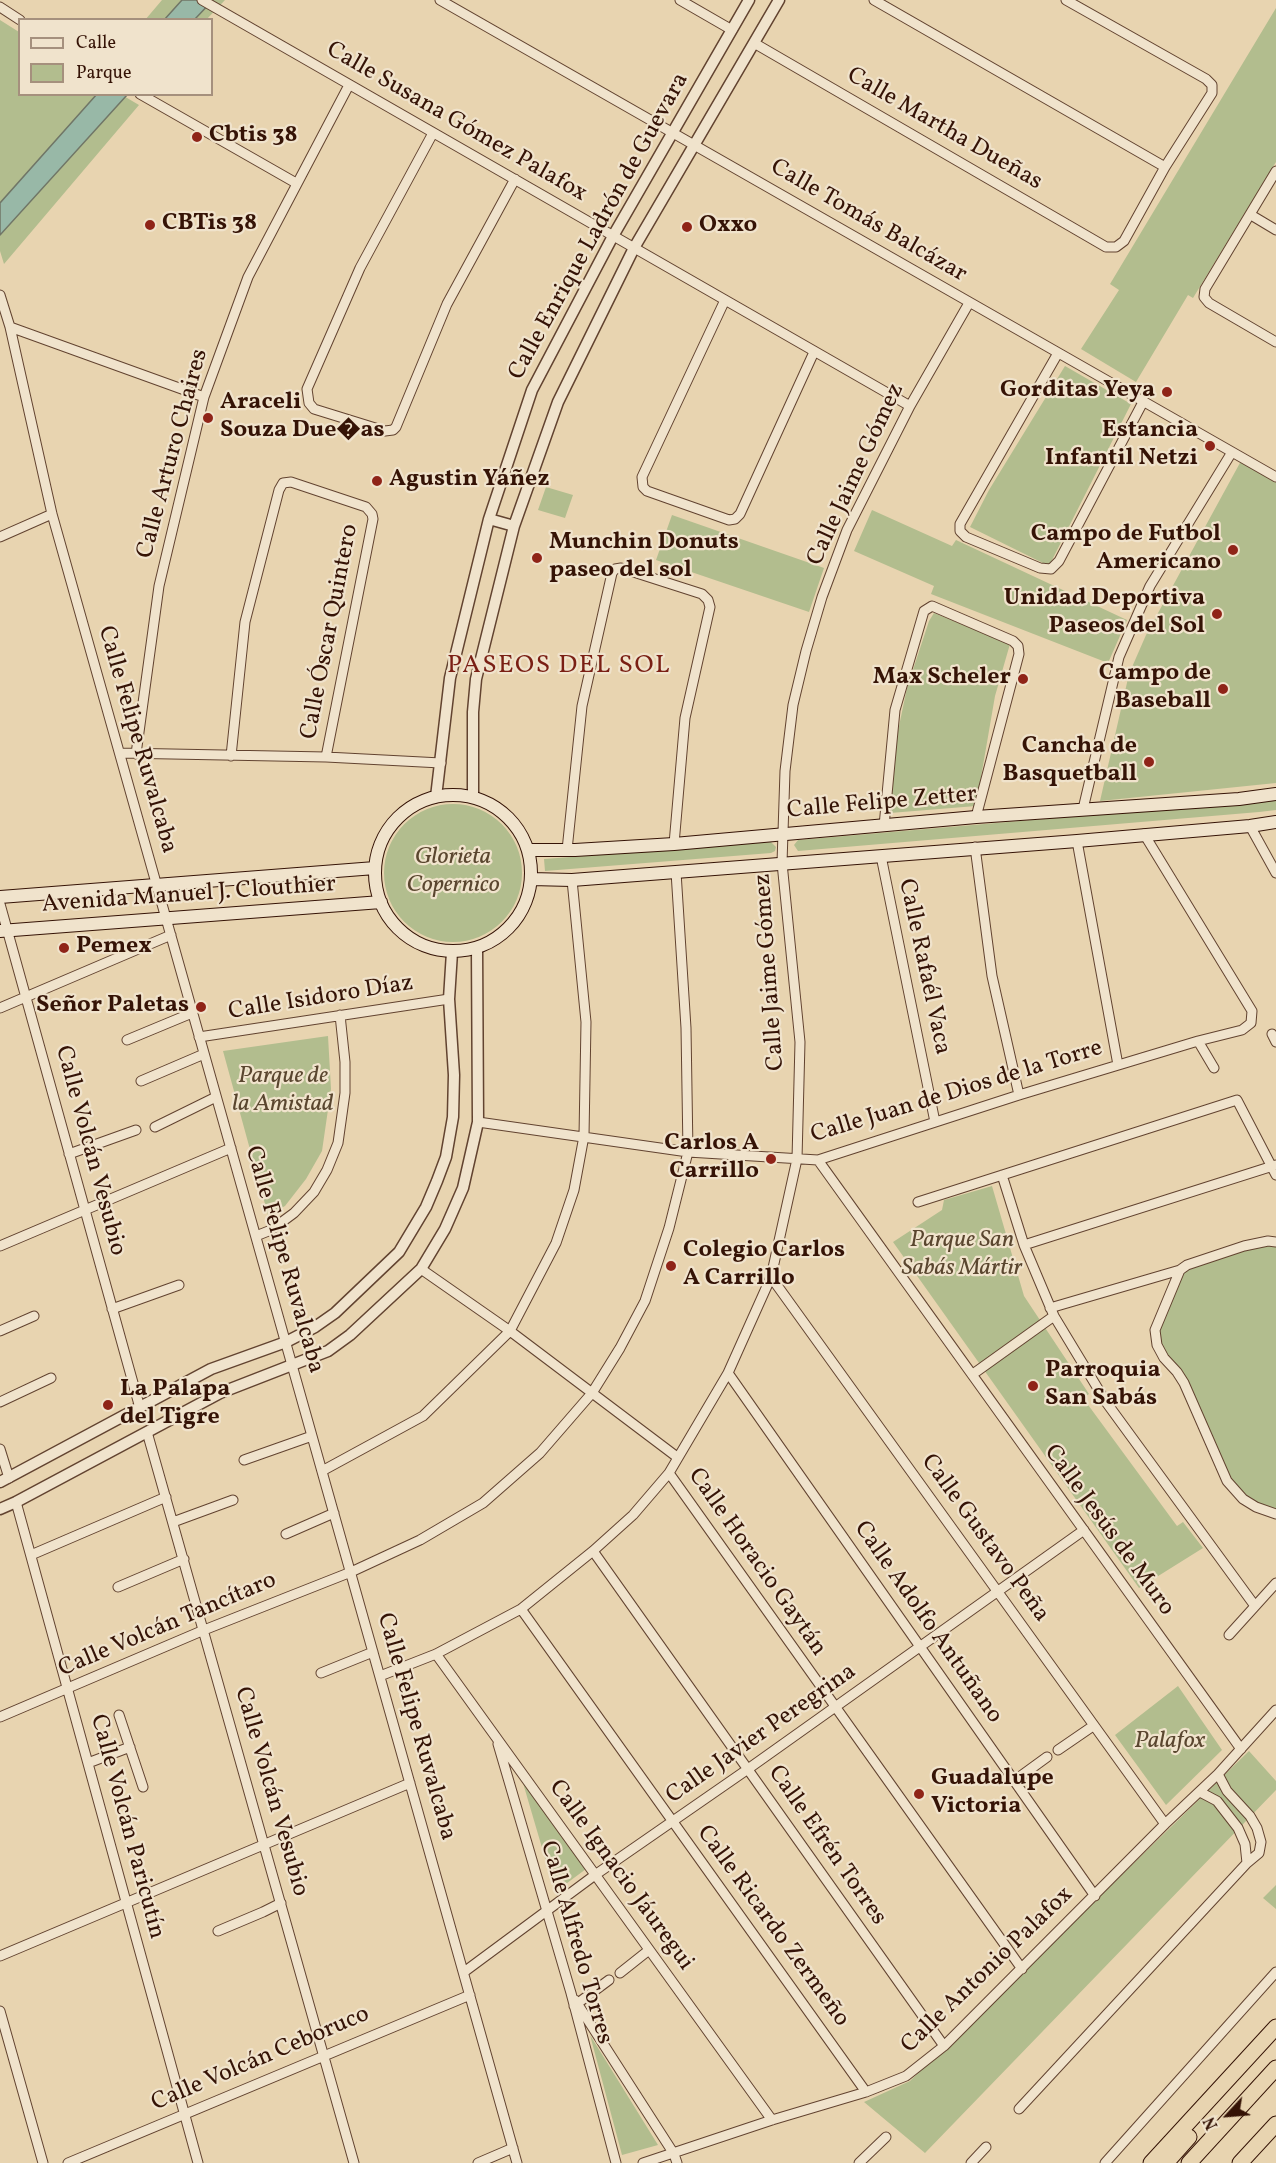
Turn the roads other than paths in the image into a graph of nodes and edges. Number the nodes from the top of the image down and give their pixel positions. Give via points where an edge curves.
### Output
1 (441, 0) edge
2 (680, 0) edge
3 (749, 0) edge
4 (779, 0) edge
5 (874, 0) edge
6 (1066, 0) edge
7 (206, 2) edge
8 (0, 8) edge
9 (18, 19) edge
10 (732, 30) junction
11 (754, 43) junction
12 (349, 84) junction
13 (144, 96) edge
14 (433, 133) junction
15 (674, 133) junction
16 (696, 146) junction
17 (1166, 167) junction
18 (1276, 171) edge
19 (514, 179) junction
20 (296, 183) junction
21 (1251, 215) junction
22 (1276, 230) edge
23 (613, 236) junction
24 (634, 248) junction
25 (0, 295) edge
26 (725, 300) junction
27 (969, 303) junction
28 (10, 327) junction
29 (1276, 342) edge
30 (814, 352) junction
31 (1058, 353) junction
32 (204, 397) junction
33 (1143, 402) junction
34 (910, 406) junction
35 (1232, 452) junction
36 (1276, 477) edge
37 (52, 514) junction
38 (489, 519) junction
39 (514, 526) junction
40 (0, 537) edge
41 (120, 753) junction
42 (136, 754) junction
43 (231, 756) junction
44 (327, 758) junction
45 (441, 763) junction
46 (1276, 794) edge
47 (436, 797) junction
48 (472, 797) junction
49 (1083, 809) junction
50 (976, 817) junction
51 (1276, 822) edge
52 (884, 826) junction
53 (1250, 826) junction
54 (783, 834) junction
55 (1144, 834) junction
56 (1077, 841) junction
57 (674, 844) junction
58 (975, 847) junction
59 (528, 850) junction
60 (567, 850) junction
61 (881, 855) junction
62 (782, 863) junction
63 (375, 868) junction
64 (676, 872) junction
65 (1276, 873) edge
66 (531, 879) junction
67 (572, 880) junction
68 (156, 884) junction
69 (0, 897) edge
70 (381, 902) junction
71 (0, 904) edge
72 (166, 918) junction
73 (4, 931) edge
74 (171, 935) junction
75 (477, 948) junction
76 (452, 952) junction
77 (26, 997) junction
78 (449, 999) junction
79 (0, 1008) edge
80 (192, 1013) junction
81 (340, 1015) junction
82 (199, 1037) junction
83 (127, 1041) dead end
84 (1198, 1041) junction
85 (204, 1054) junction
86 (1118, 1065) junction
87 (1214, 1068) dead end
88 (141, 1081) dead end
89 (1019, 1095) junction
90 (216, 1097) junction
91 (478, 1122) junction
92 (935, 1122) junction
93 (155, 1127) dead end
94 (136, 1130) dead end
95 (584, 1136) junction
96 (231, 1148) junction
97 (688, 1152) junction
98 (69, 1154) junction
99 (796, 1159) junction
100 (819, 1160) junction
101 (1274, 1169) edge
102 (1002, 1175) junction
103 (918, 1202) dead end
104 (85, 1210) junction
105 (256, 1236) junction
106 (1276, 1242) edge
107 (1024, 1245) junction
108 (0, 1246) edge
109 (421, 1269) junction
110 (1180, 1270) junction
111 (771, 1277) junction
112 (179, 1285) dead end
113 (112, 1310) junction
114 (1052, 1312) junction
115 (34, 1316) dead end
116 (0, 1331) edge
117 (510, 1331) junction
118 (286, 1342) junction
119 (293, 1366) junction
120 (728, 1373) junction
121 (973, 1374) junction
122 (51, 1378) dead end
123 (592, 1393) junction
124 (0, 1402) edge
125 (140, 1408) junction
126 (147, 1432) junction
127 (312, 1436) junction
128 (0, 1449) edge
129 (677, 1457) junction
130 (244, 1460) dead end
131 (322, 1471) junction
132 (669, 1473) junction
133 (4, 1480) edge
134 (166, 1497) junction
135 (233, 1500) dead end
136 (16, 1502) junction
137 (0, 1509) edge
138 (334, 1513) junction
139 (1276, 1514) edge
140 (173, 1522) junction
141 (1084, 1530) junction
142 (286, 1534) dead end
143 (593, 1551) junction
144 (31, 1556) junction
145 (184, 1559) junction
146 (351, 1572) junction
147 (1276, 1583) edge
148 (118, 1587) dead end
149 (997, 1592) junction
150 (1255, 1606) junction
151 (521, 1609) junction
152 (204, 1630) junction
153 (1230, 1635) dead end
154 (920, 1647) junction
155 (373, 1652) junction
156 (436, 1654) junction
157 (321, 1673) dead end
158 (380, 1676) junction
159 (68, 1688) junction
160 (835, 1708) junction
161 (1276, 1710) edge
162 (119, 1715) dead end
163 (0, 1717) edge
164 (1094, 1726) junction
165 (495, 1735) junction
166 (130, 1747) junction
167 (1241, 1749) junction
168 (1058, 1750) dead end
169 (1047, 1757) dead end
170 (88, 1763) junction
171 (748, 1769) junction
172 (1218, 1774) junction
173 (1014, 1781) junction
174 (410, 1783) junction
175 (143, 1786) dead end
176 (1200, 1792) junction
177 (673, 1821) junction
178 (1165, 1824) junction
179 (264, 1844) junction
180 (1247, 1863) junction
181 (595, 1875) junction
182 (1095, 1896) junction
183 (126, 1903) junction
184 (281, 1903) junction
185 (546, 1911) junction
186 (218, 1931) dead end
187 (649, 1950) junction
188 (0, 1956) edge
189 (1022, 1969) junction
190 (464, 1972) junction
191 (1276, 1972) edge
192 (620, 1973) dead end
193 (609, 1980) dead end
194 (470, 1995) junction
195 (576, 2005) junction
196 (0, 2011) edge
197 (1276, 2027) edge
198 (1276, 2038) edge
199 (944, 2046) junction
200 (325, 2055) junction
201 (1276, 2068) edge
202 (866, 2092) junction
203 (1019, 2109) dead end
204 (184, 2113) junction
205 (772, 2120) junction
206 (1276, 2124) edge
207 (886, 2137) dead end
208 (986, 2147) dead end
209 (513, 2148) junction
210 (675, 2158) edge
211 (43, 2163) edge
212 (68, 2163) edge
213 (198, 2163) edge
214 (354, 2163) edge
215 (478, 2163) edge
216 (517, 2163) edge
217 (616, 2163) edge
218 (645, 2163) edge
219 (859, 2163) edge
220 (971, 2163) edge
221 (1105, 2163) edge
222 (1151, 2163) edge
223 (1166, 2163) edge
224 (1189, 2163) edge
225 (1240, 2163) edge

1 - 15 street, Calle Tomás Balcázar
2 - 10 street
3 - 10 street, Calle Enrique Ladrón de Guevara
4 - 11 street, Calle Enrique Ladrón de Guevara
5 - 17 street
6 - 17 street via 1212,85 1212,93
7 - 12 street, Calle Susana Gómez Palafox
8 - 9 street
10 - 15 street, Calle Enrique Ladrón de Guevara
11 - 16 street, Calle Enrique Ladrón de Guevara
11 - 17 street, Calle Martha Dueñas via 1106,247 1116,247 1124,241
12 - 14 street, Calle Susana Gómez Palafox
12 - 20 street, Calle Arturo Chaires
13 - 20 street
14 - 19 street, Calle Susana Gómez Palafox
14 - 19 street via 360,268 307,389 314,409 385,431 400,423 447,304
15 - 16 street, Calle Tomás Balcázar
15 - 23 street, Calle Enrique Ladrón de Guevara
16 - 24 street, Calle Enrique Ladrón de Guevara
16 - 27 street, Calle Tomás Balcázar
18 - 21 street
19 - 23 street, Calle Susana Gómez Palafox
20 - 32 street, Calle Arturo Chaires via 248,277
21 - 22 street
21 - 29 street via 1205,289 1204,297
23 - 24 street, Calle Susana Gómez Palafox
23 - 38 street, Calle Enrique Ladrón de Guevara via 532,390
24 - 26 street, Calle Susana Gómez Palafox
24 - 39 street, Calle Enrique Ladrón de Guevara via 558,402
25 - 28 street, Calle Felipe Ruvalcaba
26 - 30 street, Calle Susana Gómez Palafox
26 - 30 street via 642,477 643,487 651,493 735,519
27 - 31 street, Calle Tomás Balcázar
27 - 34 street, Calle Jaime Gómez
28 - 32 street
28 - 37 street, Calle Felipe Ruvalcaba
30 - 34 street, Calle Susana Gómez Palafox
31 - 33 street, Calle Tomás Balcázar
31 - 33 street via 960,524 966,537 1051,569 1059,561
32 - 42 street, Calle Arturo Chaires via 159,586
33 - 35 street, Calle Tomás Balcázar
34 - 54 street, Calle Jaime Gómez via 847,530 822,597 793,705
35 - 36 street, Calle Tomás Balcázar
35 - 49 street via 1150,586 1119,657
37 - 40 street
37 - 41 street, Calle Felipe Ruvalcaba
38 - 39 street
38 - 45 street, Calle Enrique Ladrón de Guevara via 450,678
39 - 48 street, Calle Enrique Ladrón de Guevara via 476,679
41 - 42 street
41 - 68 street, Calle Felipe Ruvalcaba
42 - 43 street
43 - 44 street
43 - 44 street, Calle Óscar Quintero via 245,622 279,490 283,483 291,482 366,507 372,514
44 - 45 street
45 - 47 street, Calle Enrique Ladrón de Guevara
46 - 49 main road, Calle Felipe Zetter via 1239,800
47 - 48 main road
47 - 63 main road via 418,803 393,823 381,844
48 - 59 main road via 513,822
49 - 50 main road, Calle Felipe Zetter
50 - 52 main road, Calle Felipe Zetter
50 - 52 street via 1018,646 935,606 924,611 895,710
51 - 53 main road
52 - 54 main road, Calle Felipe Zetter
53 - 55 main road
53 - 65 street
54 - 57 main road, Calle Felipe Zetter
54 - 62 street, Calle Jaime Gómez
55 - 56 main road
55 - 84 street, Calle Juan de Dios de la Torre via 1252,1011 1251,1023 1242,1030
56 - 58 main road
56 - 86 street
57 - 60 main road, Calle Felipe Zetter
57 - 60 street via 685,718 711,611 702,594 621,568 612,573 582,706
58 - 61 main road
58 - 89 street via 992,976
59 - 60 main road, Calle Felipe Zetter
59 - 66 main road
61 - 62 main road
61 - 92 street, Calle Rafaél Vaca
62 - 64 main road
62 - 99 street, Calle Jaime Gómez via 800,1042
63 - 68 main road, Avenida Manuel J. Clouthier
63 - 70 main road
64 - 67 main road
64 - 97 street, Calle Volcán Tancítaro via 686,1028
66 - 67 main road
66 - 75 main road via 520,914 501,935
67 - 95 street via 586,1022
68 - 69 main road, Avenida Manuel J. Clouthier
68 - 72 street, Calle Felipe Ruvalcaba
70 - 72 main road, Avenida Manuel J. Clouthier
70 - 76 main road via 397,928 409,938 430,948
71 - 73 street, Calle Volcán Vesubio
72 - 73 main road, Avenida Manuel J. Clouthier
72 - 74 street, Calle Felipe Ruvalcaba
73 - 77 street, Calle Volcán Vesubio
74 - 77 street
74 - 80 street, Calle Felipe Ruvalcaba
75 - 76 main road
75 - 91 street
76 - 78 street
77 - 79 street
77 - 98 street, Calle Volcán Vesubio
78 - 81 street, Calle Isidoro Díaz
78 - 118 street via 453,1117 446,1157 426,1207 391,1260 324,1322
80 - 82 street, Calle Felipe Ruvalcaba
80 - 83 street
81 - 82 street, Calle Isidoro Díaz
81 - 105 street via 345,1093 338,1143 314,1192 294,1213
82 - 85 street, Calle Felipe Ruvalcaba
84 - 86 street, Calle Juan de Dios de la Torre
84 - 87 street
85 - 88 street
85 - 90 street, Calle Felipe Ruvalcaba
86 - 89 street, Calle Juan de Dios de la Torre
89 - 92 street, Calle Juan de Dios de la Torre
90 - 93 street
90 - 96 street, Calle Felipe Ruvalcaba
91 - 95 street, Calle Juan de Dios de la Torre
91 - 109 street via 463,1188
92 - 100 street, Calle Juan de Dios de la Torre
94 - 98 street
95 - 97 street, Calle Juan de Dios de la Torre
95 - 117 street via 574,1190 556,1243
96 - 104 street
96 - 105 street, Calle Felipe Ruvalcaba
97 - 99 street, Calle Juan de Dios de la Torre
97 - 123 street, Calle Volcán Tancítaro via 645,1301
98 - 104 street, Calle Volcán Vesubio
99 - 100 street, Calle Juan de Dios de la Torre
99 - 111 street, Calle Jaime Gómez
100 - 121 street, Calle Jesús de Muro
101 - 102 street via 1237,1100
101 - 107 street
102 - 103 street
102 - 107 street
104 - 108 street
104 - 113 street, Calle Volcán Vesubio
105 - 118 street, Calle Felipe Ruvalcaba
106 - 110 street via 1244,1246
107 - 114 street
109 - 117 street, Calle Horacio Gaytán
109 - 119 street via 341,1342
110 - 114 street
110 - 139 street via 1155,1330 1157,1345 1184,1383 1234,1491 1256,1507
111 - 120 street, Calle Jaime Gómez
111 - 149 street, Calle Gustavo Peña
112 - 113 street
113 - 125 street, Calle Volcán Vesubio
114 - 121 street
114 - 150 street via 1106,1402
115 - 116 street
117 - 123 street, Calle Horacio Gaytán
117 - 131 street via 423,1416
118 - 119 street, Calle Felipe Ruvalcaba
118 - 125 street via 211,1369
119 - 126 street via 220,1394
119 - 127 street, Calle Felipe Ruvalcaba
120 - 129 street, Calle Jaime Gómez
120 - 154 street, Calle Adolfo Antuñano
121 - 141 street, Calle Jesús de Muro
122 - 124 street
123 - 129 street, Calle Horacio Gaytán
123 - 146 street, Calle Volcán Tancítaro via 540,1453 483,1503 420,1540
125 - 133 street
126 - 134 street, Calle Volcán Vesubio
126 - 136 street
127 - 130 street
127 - 131 street, Calle Felipe Ruvalcaba
128 - 133 street
129 - 132 street, Calle Jaime Gómez
131 - 138 street, Calle Felipe Ruvalcaba
132 - 143 street, Calle Jaime Gómez via 633,1515
132 - 160 street, Calle Horacio Gaytán
134 - 140 street, Calle Volcán Vesubio
134 - 144 street
135 - 140 street
136 - 137 street
136 - 144 street, Calle Volcán Paricutín
138 - 142 street
138 - 146 street, Calle Felipe Ruvalcaba
140 - 145 street, Calle Volcán Vesubio
141 - 149 street, Calle Javier Peregrina
141 - 167 street, Calle Jesús de Muro
143 - 151 street, Calle Jaime Gómez
143 - 171 street, Calle Efrén Torres
144 - 159 street, Calle Volcán Paricutín
145 - 148 street
145 - 152 street, Calle Volcán Vesubio
146 - 152 street, Calle Volcán Tancítaro
146 - 155 street, Calle Felipe Ruvalcaba
147 - 150 street
149 - 154 street, Calle Javier Peregrina
149 - 164 street, Calle Gustavo Peña
150 - 153 street
151 - 156 street, Calle Jaime Gómez
151 - 177 street, Calle Ricardo Zermeño
152 - 159 street, Calle Volcán Tancítaro
152 - 179 street, Calle Volcán Vesubio
154 - 160 street, Calle Javier Peregrina
154 - 173 street, Calle Adolfo Antuñano
155 - 157 street
155 - 158 street, Calle Felipe Ruvalcaba
156 - 158 street, Calle Jaime Gómez
156 - 165 street, Calle Ignacio Jáuregui
158 - 174 street, Calle Felipe Ruvalcaba
159 - 163 street, Calle Volcán Tancítaro
159 - 170 street, Calle Volcán Paricutín
160 - 171 street, Calle Javier Peregrina
160 - 189 street, Calle Horacio Gaytán
161 - 167 street
162 - 166 street
164 - 168 street
164 - 178 street, Calle Gustavo Peña
165 - 181 street, Calle Ignacio Jáuregui
165 - 185 street, Calle Alfredo Torres
166 - 170 street
166 - 175 street
167 - 172 street, Calle Antonio Palafox
169 - 173 street
170 - 183 street, Calle Volcán Paricutín
171 - 177 street, Calle Javier Peregrina
171 - 199 street, Calle Efrén Torres
172 - 176 street, Calle Antonio Palafox
172 - 180 street via 1260,1835 1259,1853
173 - 182 street, Calle Adolfo Antuñano
174 - 179 street
174 - 190 street, Calle Felipe Ruvalcaba
176 - 178 street, Calle Antonio Palafox
176 - 180 street via 1217,1801 1238,1828
177 - 181 street, Calle Javier Peregrina
177 - 202 street, Calle Ricardo Zermeño
178 - 182 street, Calle Antonio Palafox
179 - 183 street
179 - 184 street, Calle Volcán Vesubio
180 - 203 street
181 - 185 street, Calle Javier Peregrina
181 - 187 street, Calle Ignacio Jáuregui
182 - 189 street, Calle Antonio Palafox
183 - 188 street
183 - 204 street, Calle Volcán Paricutín
184 - 186 street
184 - 200 street, Calle Volcán Vesubio
185 - 190 street, Calle Javier Peregrina
185 - 195 street, Calle Alfredo Torres
187 - 192 street
187 - 205 street, Calle Ignacio Jáuregui
189 - 199 street, Calle Antonio Palafox
190 - 194 street, Calle Felipe Ruvalcaba
191 - 221 street
193 - 195 street
194 - 200 street, Calle Volcán Ceboruco
194 - 209 street, Calle Felipe Ruvalcaba
195 - 210 street
195 - 217 street, Calle Alfredo Torres
196 - 211 street
197 - 222 highway
198 - 223 highway
199 - 202 street, Calle Antonio Palafox via 906,2076
200 - 204 street, Calle Volcán Ceboruco
200 - 214 street, Calle Volcán Vesubio
201 - 224 highway
202 - 205 street, Calle Antonio Palafox
204 - 212 street, Calle Volcán Ceboruco
204 - 213 street, Calle Volcán Paricutín
205 - 210 street, Calle Antonio Palafox
206 - 225 highway
207 - 219 street
208 - 220 street
209 - 215 street
209 - 216 street, Calle Felipe Ruvalcaba
210 - 218 street, Calle Antonio Palafox

